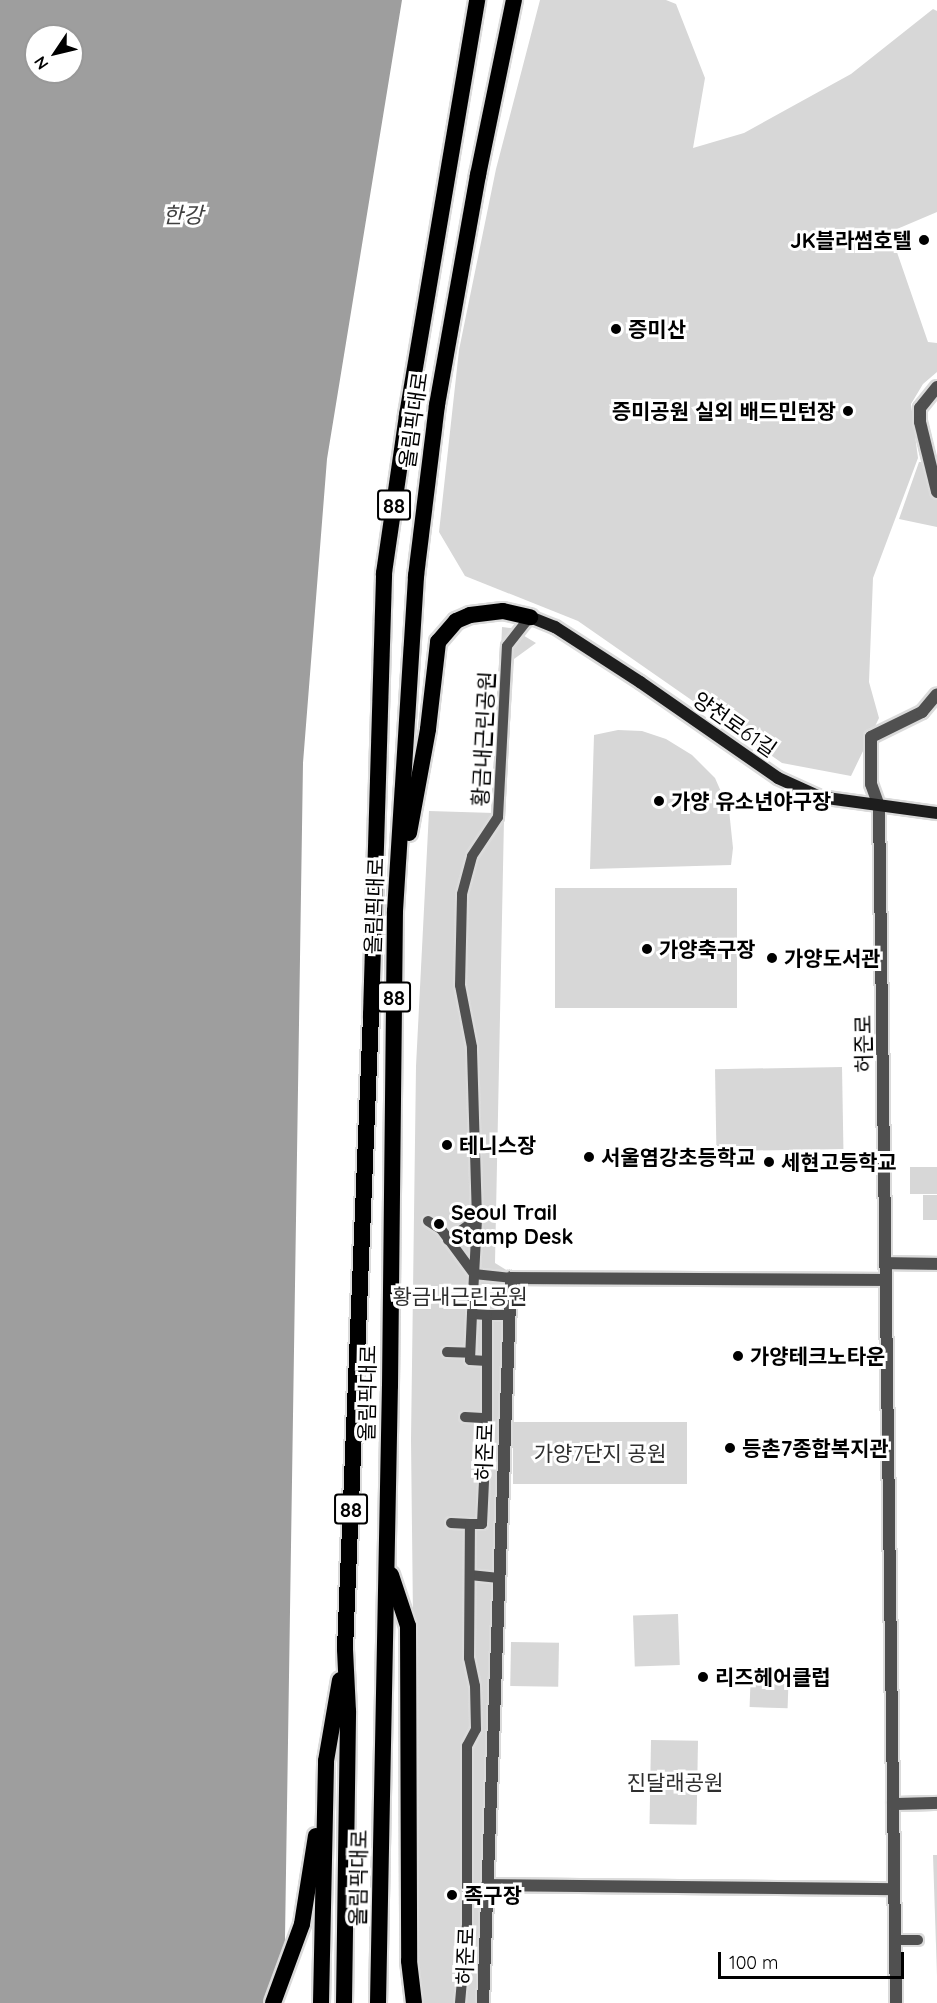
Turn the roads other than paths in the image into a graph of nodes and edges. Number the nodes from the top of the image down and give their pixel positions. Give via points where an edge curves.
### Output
1 (477, 0) edge
2 (514, 0) edge
3 (937, 387) edge
4 (937, 492) edge
5 (530, 617) junction
6 (937, 694) edge
7 (879, 806) junction
8 (937, 813) edge
9 (395, 911) junction
10 (477, 1220) junction
11 (428, 1221) dead end
12 (448, 1240) junction
13 (885, 1263) junction
14 (937, 1264) edge
15 (474, 1274) junction
16 (511, 1278) junction
17 (886, 1280) junction
18 (472, 1314) junction
19 (487, 1315) junction
20 (509, 1315) junction
21 (447, 1352) dead end
22 (470, 1353) junction
23 (487, 1361) junction
24 (487, 1418) junction
25 (469, 1420) dead end
26 (451, 1523) dead end
27 (471, 1524) junction
28 (386, 1562) junction
29 (470, 1575) junction
30 (499, 1578) junction
31 (345, 1649) junction
32 (326, 1761) junction
33 (937, 1803) edge
34 (893, 1804) junction
35 (487, 1885) junction
36 (894, 1889) junction
37 (408, 1895) junction
38 (895, 1940) junction
39 (918, 1940) dead end
40 (273, 2003) edge
41 (321, 2003) edge
42 (344, 2003) edge
43 (378, 2003) edge
44 (402, 2003) edge
45 (414, 2003) edge
46 (460, 2003) edge
47 (483, 2003) edge
48 (896, 2003) edge

1 - 31 highway, 올림픽대로 / 88 via 384,573 372,992
2 - 9 highway, 올림픽대로 / 88 via 437,405 416,576
3 - 4 street via 920,408 920,422
5 - 7 main road, 양천로61길 via 555,627 640,682 778,778 820,797
5 - 9 highway via 503,611 470,615 456,621 438,642 428,729
5 - 10 street, 황금내근린공원 via 507,646 498,817 472,856 462,894 460,985 472,1047
6 - 7 street, 허준로 via 922,712 871,738 871,784
7 - 8 main road, 양천로61길
7 - 13 street, 허준로
9 - 28 highway, 올림픽대로 / 88
10 - 12 street
10 - 15 street, 황금내근린공원
11 - 12 street via 441,1229
12 - 15 street
13 - 14 street
13 - 17 street, 허준로
15 - 16 street
15 - 18 street, 황금내근린공원
16 - 17 street
16 - 20 street, 허준로
17 - 34 street, 허준로
18 - 19 street
18 - 22 street, 황금내근린공원
19 - 20 street
19 - 23 street
20 - 30 street, 허준로
21 - 22 street
22 - 23 street via 470,1360
23 - 24 street
24 - 25 street
24 - 27 street via 482,1524
26 - 27 street
27 - 29 street
28 - 37 highway via 408,1626
28 - 43 highway, 올림픽대로 / 88
29 - 30 street
29 - 46 street via 468,1658 475,1686 476,1729 467,1746 467,1924
30 - 35 street, 허준로
31 - 32 highway
31 - 42 highway, 올림픽대로 / 88 via 348,1711
32 - 40 highway via 309,1884 296,1944
32 - 41 highway
33 - 34 street
34 - 36 street, 허준로
35 - 36 street
35 - 47 street, 허준로
36 - 38 street, 허준로
37 - 44 highway via 400,1932
37 - 45 highway
38 - 39 street
38 - 48 street, 허준로

